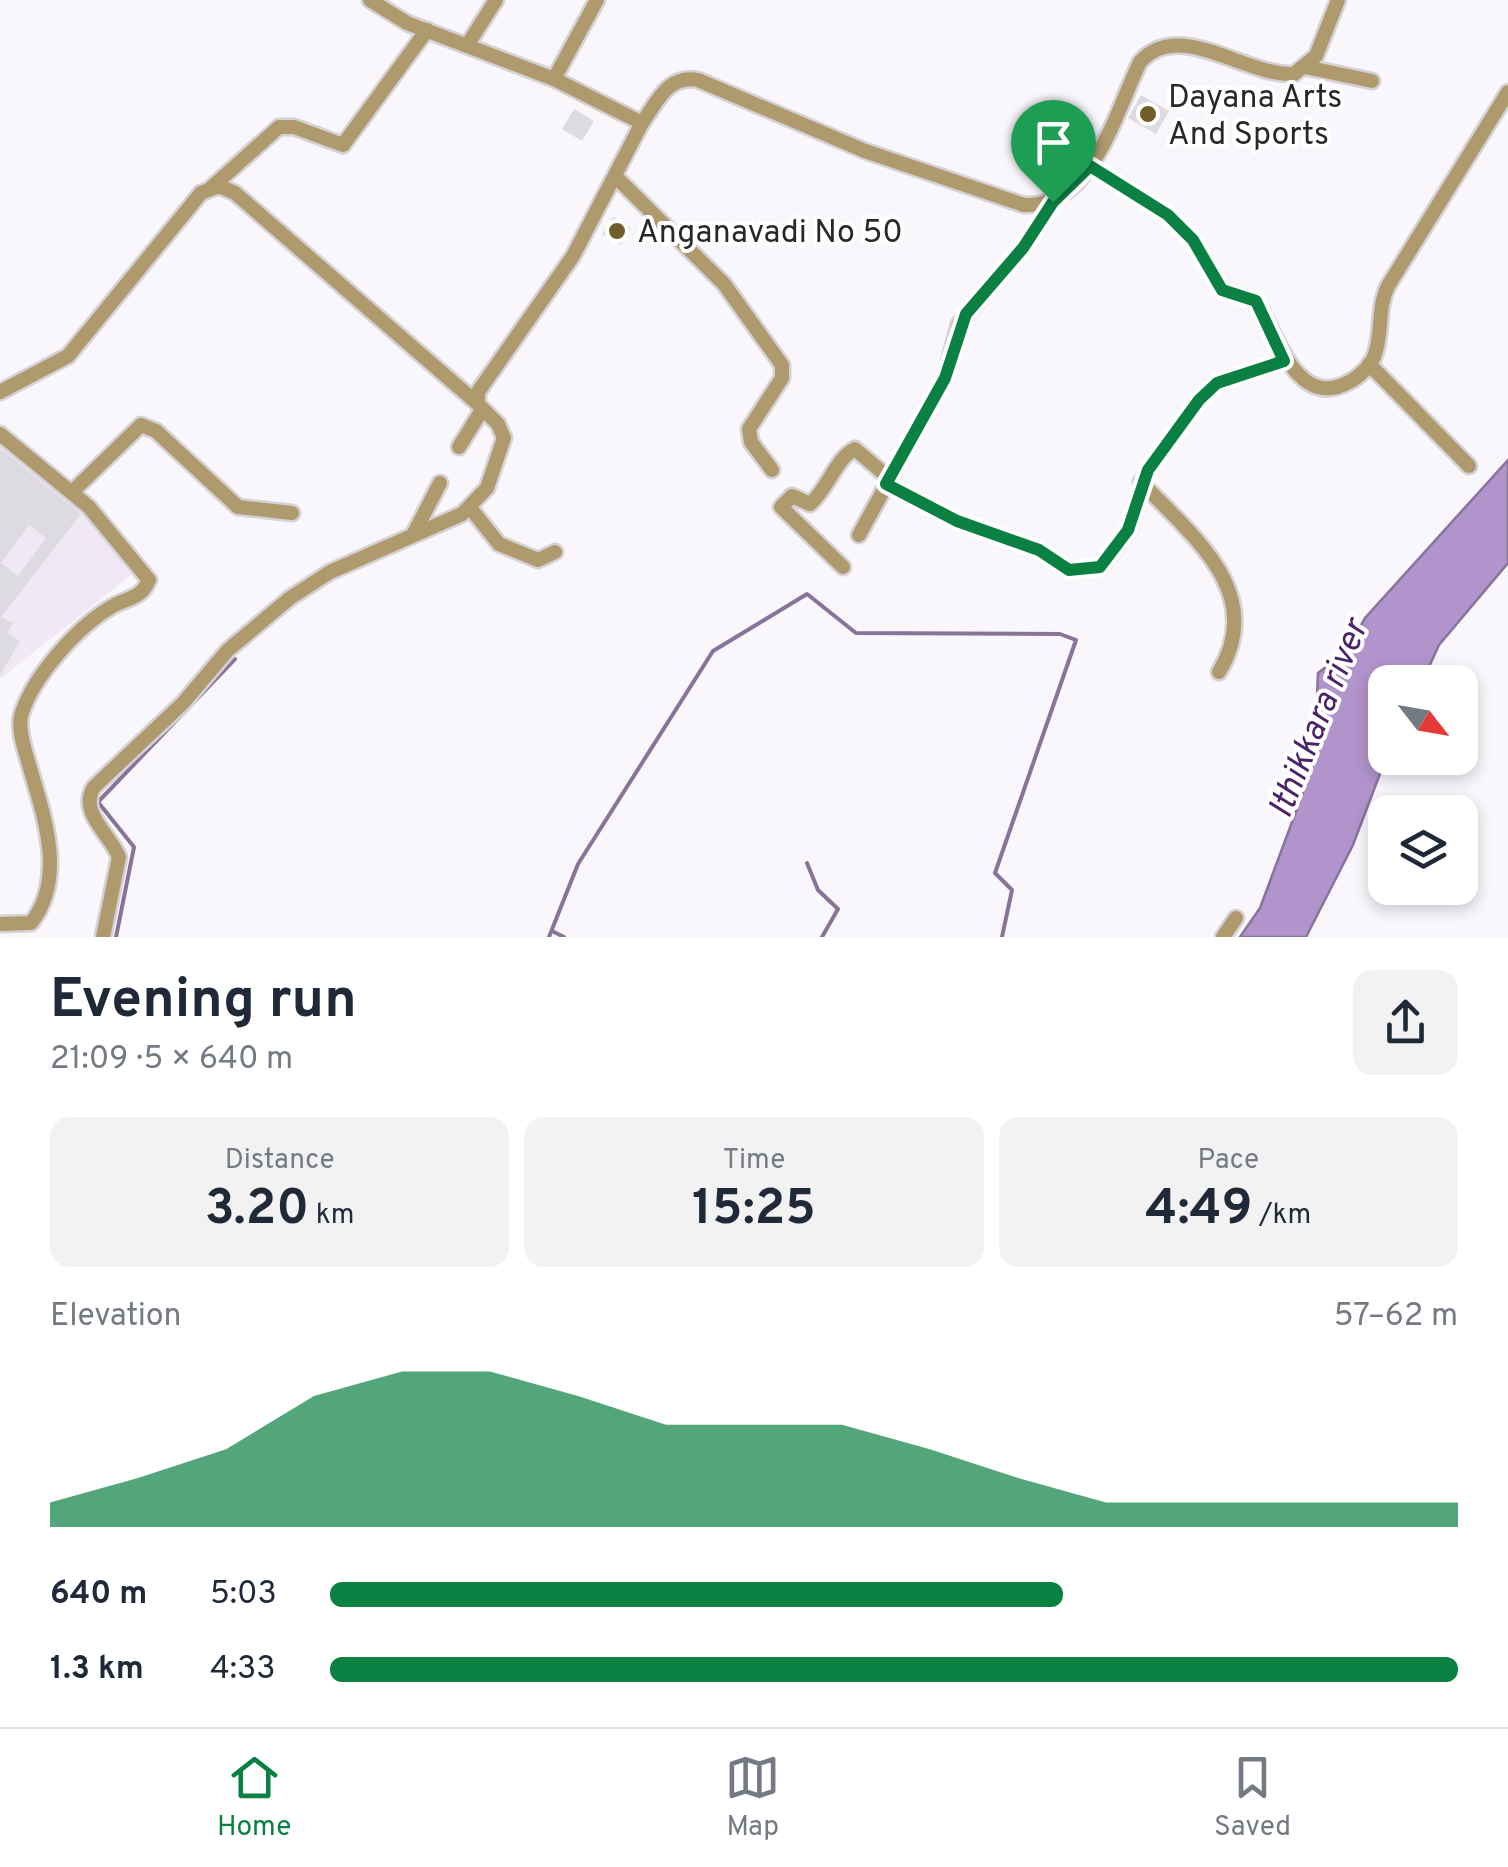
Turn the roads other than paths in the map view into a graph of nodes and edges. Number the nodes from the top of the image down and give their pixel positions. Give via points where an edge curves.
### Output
1 (370, 0) edge
2 (496, 0) edge
3 (597, 0) edge
4 (1338, 0) edge
5 (427, 30) junction
6 (468, 44) junction
7 (1304, 67) junction
8 (554, 79) junction
9 (1372, 80) dead end
10 (1508, 92) edge
11 (642, 124) junction
12 (1090, 166) junction
13 (616, 176) junction
14 (212, 187) junction
15 (1053, 202) junction
16 (1284, 361) junction
17 (1370, 364) junction
18 (0, 392) edge
19 (480, 407) junction
20 (0, 434) edge
21 (459, 447) dead end
22 (1469, 466) dead end
23 (772, 470) dead end
24 (887, 481) junction
25 (1142, 482) junction
26 (440, 483) dead end
27 (72, 492) junction
28 (472, 509) junction
29 (292, 514) dead end
30 (413, 535) junction
31 (859, 535) dead end
32 (555, 552) dead end
33 (844, 568) dead end
34 (1219, 672) dead end
35 (1236, 918) dead end
36 (0, 924) edge
37 (102, 937) edge
38 (1223, 937) edge

1 - 5 street
2 - 6 street
3 - 8 street
4 - 7 street via 1326,38
5 - 6 street
5 - 14 street via 343,145 279,127
6 - 8 street
7 - 9 street
7 - 12 street via 1283,74 1163,44 1140,62
8 - 11 street
10 - 17 street via 1388,286
11 - 13 street
11 - 15 street via 670,84 691,78 865,152 1024,205
12 - 15 street
12 - 16 street via 1168,215 1193,240 1222,290 1256,301
13 - 19 street via 573,256 480,388
13 - 23 street via 724,284 785,370 749,429
14 - 18 street via 68,356
14 - 19 street via 235,193
15 - 24 street via 960,324 945,378
16 - 17 street via 1310,382 1331,388
16 - 25 street via 1217,383
17 - 22 street
19 - 21 street
19 - 28 street via 504,438 487,488
20 - 27 street
24 - 25 street via 957,521 1081,572 1100,567 1118,549
24 - 31 street
24 - 33 street via 855,449 816,499 804,503 792,496 781,507
25 - 34 street via 1222,571 1237,632
26 - 30 street
27 - 29 street via 141,425 156,431 238,507
27 - 36 street via 149,580 136,598 113,606 68,640 22,714 24,748 45,818 48,885 31,923
28 - 30 street
28 - 32 street via 508,550 538,560
30 - 37 street via 290,598 228,650 94,787 90,811 119,857
35 - 38 street

